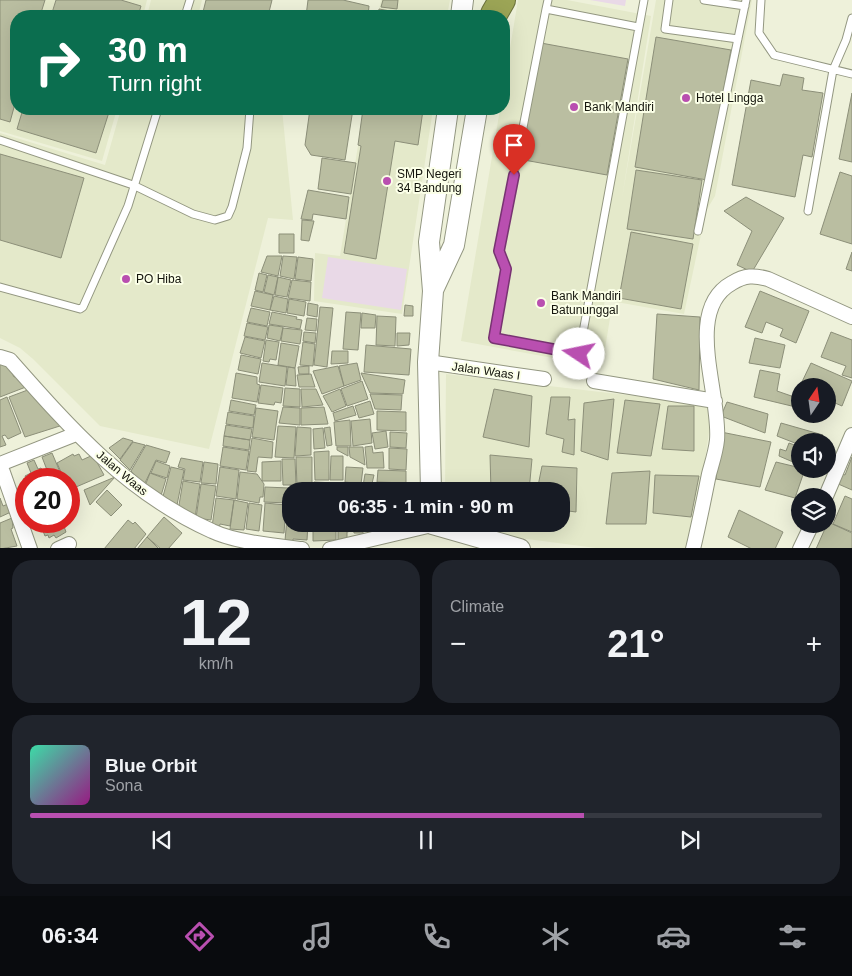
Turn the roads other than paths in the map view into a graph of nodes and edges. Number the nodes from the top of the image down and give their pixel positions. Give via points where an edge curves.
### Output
1 (548, 0) edge
2 (644, 0) edge
3 (669, 0) edge
4 (704, 0) edge
5 (761, 0) edge
6 (745, 3) edge
7 (546, 9) junction
8 (852, 18) edge
9 (638, 27) junction
10 (738, 39) junction
11 (833, 70) junction
12 (852, 74) edge
13 (156, 115) edge
14 (250, 115) edge
15 (447, 115) edge
16 (476, 115) edge
17 (0, 140) edge
18 (133, 184) junction
19 (808, 211) dead end
20 (698, 231) dead end
21 (0, 287) edge
22 (432, 291) junction
23 (852, 317) edge
24 (0, 357) edge
25 (428, 362) junction
26 (544, 379) dead end
27 (594, 381) dead end
28 (715, 400) junction
29 (76, 434) junction
30 (852, 435) edge
31 (0, 464) edge
32 (431, 482) edge
33 (829, 488) edge
34 (398, 532) edge
35 (460, 532) edge
36 (808, 533) edge
37 (30, 548) edge
38 (302, 548) edge
39 (330, 548) edge
40 (516, 548) edge
41 (693, 548) edge
42 (800, 548) edge

1 - 7 lane
2 - 9 lane
3 - 10 lane via 665,29
4 - 6 lane
5 - 11 lane via 759,33 774,55
6 - 10 lane
7 - 9 lane
7 - 9 lane via 499,251 506,269 494,338 504,340 579,354
8 - 11 lane
10 - 20 lane
11 - 12 lane
11 - 19 lane
13 - 18 lane
14 - 18 lane via 247,148 236,197 228,216 215,220 193,214
15 - 22 street via 429,242
16 - 22 street via 454,245
17 - 18 lane
18 - 21 lane via 128,206 84,308
22 - 25 street
23 - 28 street via 754,275 722,288 711,304 706,336
24 - 29 street, Jalan Waas via 10,360
25 - 26 street, Jalan Waas I
25 - 32 street
27 - 28 street
28 - 41 street via 717,440
29 - 31 street
29 - 38 street, Jalan Waas via 142,491 213,532 268,545
30 - 33 street
31 - 37 street
34 - 39 street
35 - 40 street
36 - 42 street

